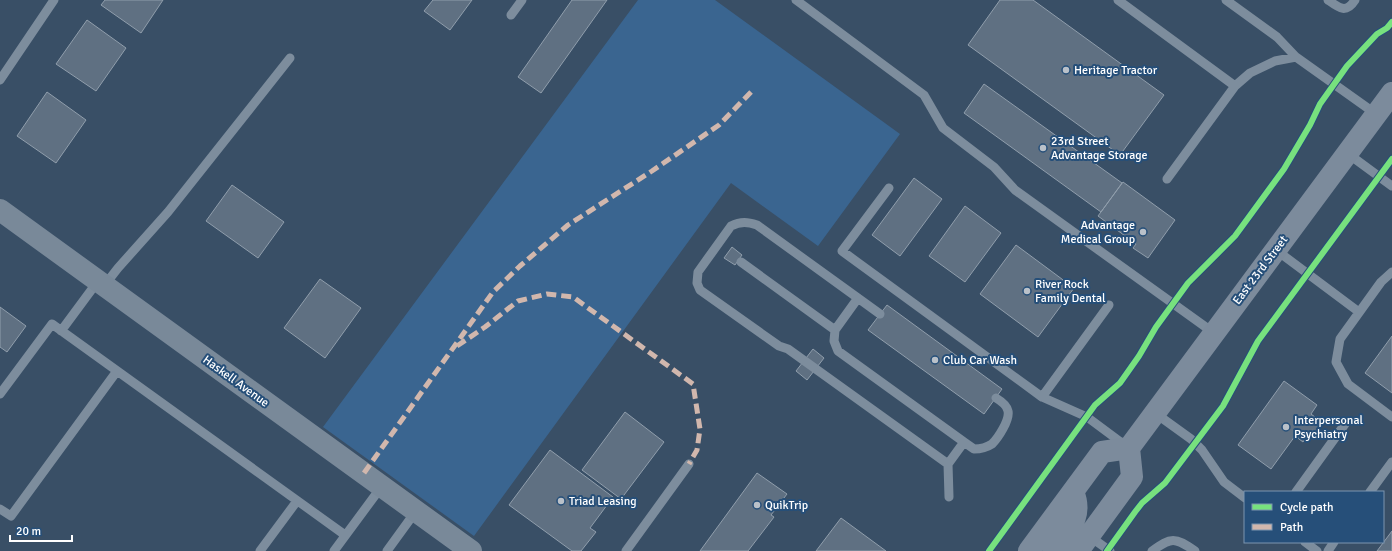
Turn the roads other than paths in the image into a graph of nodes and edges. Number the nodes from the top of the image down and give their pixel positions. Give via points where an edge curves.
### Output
1 (54, 0) edge
2 (522, 0) edge
3 (796, 0) edge
4 (1118, 0) edge
5 (1226, 0) edge
6 (1328, 0) edge
7 (1356, 0) edge
8 (511, 15) dead end
9 (1296, 57) junction
10 (290, 58) dead end
11 (0, 80) edge
12 (1235, 86) junction
13 (1392, 93) edge
14 (1376, 114) junction
15 (1347, 153) junction
16 (1167, 179) dead end
17 (1392, 186) edge
18 (889, 188) dead end
19 (0, 210) edge
20 (1276, 250) junction
21 (740, 262) dead end
22 (1392, 272) edge
23 (101, 284) junction
24 (858, 298) junction
25 (1109, 306) dead end
26 (1359, 312) junction
27 (880, 314) dead end
28 (835, 330) junction
29 (61, 331) junction
30 (1214, 333) junction
31 (117, 371) junction
32 (0, 394) edge
33 (1042, 397) junction
34 (996, 398) dead end
35 (1155, 413) junction
36 (1392, 417) edge
37 (1345, 424) dead end
38 (964, 442) junction
39 (1129, 448) junction
40 (1392, 462) edge
41 (689, 464) dead end
42 (948, 464) junction
43 (382, 486) junction
44 (1297, 491) edge
45 (1371, 491) edge
46 (1073, 492) junction
47 (949, 497) dead end
48 (1244, 497) edge
49 (297, 501) junction
50 (0, 509) edge
51 (416, 510) junction
52 (345, 535) junction
53 (1083, 543) edge
54 (1306, 543) edge
55 (260, 551) edge
56 (334, 551) edge
57 (388, 551) edge
58 (471, 551) edge
59 (626, 551) edge
60 (1029, 551) edge
61 (1054, 551) edge
62 (1110, 551) edge
63 (1152, 551) edge
64 (1195, 551) edge
65 (1317, 551) edge

1 - 11 lane
2 - 8 lane
3 - 30 lane via 924,95 943,128 994,167 1015,190
4 - 12 lane
5 - 9 lane via 1278,37
6 - 7 lane via 1339,8 1345,8
9 - 12 lane via 1275,61 1250,73
9 - 14 lane
10 - 23 lane via 168,212
12 - 16 lane
13 - 14 main road, East 23rd Street
14 - 15 main road, East 23rd Street
15 - 17 lane
15 - 20 main road, East 23rd Street
18 - 33 lane via 842,251
19 - 23 main road, Haskell Avenue
20 - 26 lane
20 - 30 main road, East 23rd Street
21 - 28 lane
22 - 26 lane via 1381,282
23 - 29 lane
23 - 43 main road, Haskell Avenue
24 - 27 lane
24 - 28 lane
24 - 42 lane via 758,225 749,222 739,222 731,226 698,272 697,283 700,290 779,346 788,349
25 - 33 lane
26 - 36 lane via 1340,340 1336,362 1348,384
28 - 38 lane via 834,341 838,351
29 - 31 lane
29 - 32 lane via 52,324
30 - 35 main road, East 23rd Street
31 - 49 lane
31 - 50 lane via 11,516
33 - 39 lane via 1087,417
34 - 38 lane via 1008,411 1008,422 992,443 983,449 974,449
35 - 39 main road, East 23rd Street
35 - 48 lane via 1191,439 1202,450 1224,482
37 - 44 lane
38 - 42 lane
39 - 46 main road via 1102,452
39 - 53 main road via 1132,477
40 - 45 lane
41 - 59 lane
42 - 47 lane
43 - 51 main road, Haskell Avenue
43 - 52 lane
46 - 60 main road
46 - 61 main road via 1077,508 1075,519
49 - 52 lane
49 - 55 lane
51 - 57 lane
51 - 58 main road, Haskell Avenue
52 - 56 lane
53 - 62 lane
54 - 65 lane
63 - 64 lane via 1166,540 1174,540

